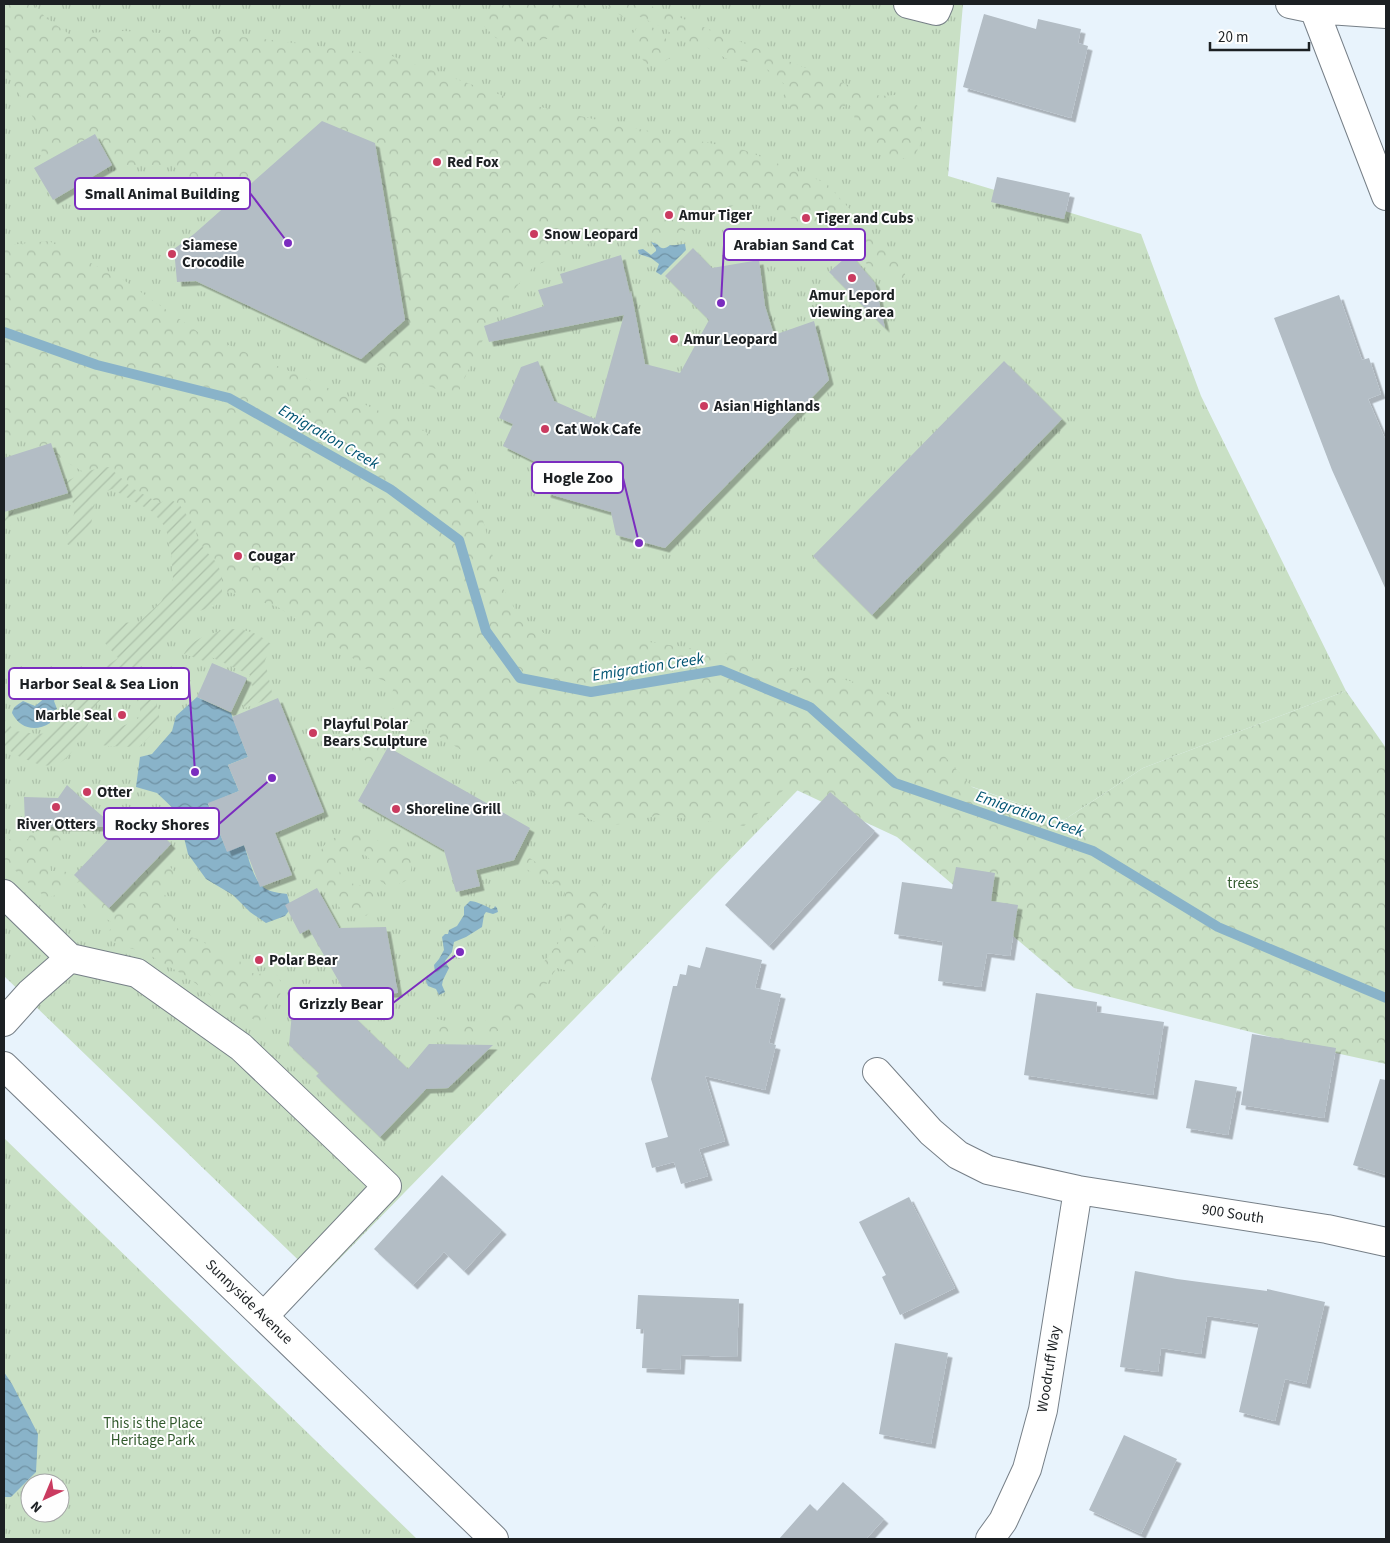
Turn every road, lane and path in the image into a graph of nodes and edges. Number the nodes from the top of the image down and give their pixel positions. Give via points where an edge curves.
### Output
1 (908, 4) edge
2 (939, 4) edge
3 (1302, 7) edge
4 (1386, 14) edge
5 (1386, 196) edge
6 (4, 894) edge
7 (70, 958) junction
8 (4, 1022) edge
9 (4, 1066) edge
10 (877, 1072) dead end
11 (1078, 1190) junction
12 (1386, 1242) edge
13 (264, 1316) junction
14 (494, 1539) edge
15 (990, 1539) edge

1 - 2 street via 936,11
3 - 4 street
3 - 5 street
6 - 7 street
7 - 8 street via 30,993
7 - 13 street via 137,973 241,1047 387,1186
9 - 13 street, Sunnyside Avenue
10 - 11 street, 900 South via 931,1132 958,1155 988,1170
11 - 12 street, 900 South via 1327,1229
11 - 15 street, Woodruff Way via 1043,1410 1027,1469 1003,1521
13 - 14 street, Sunnyside Avenue

